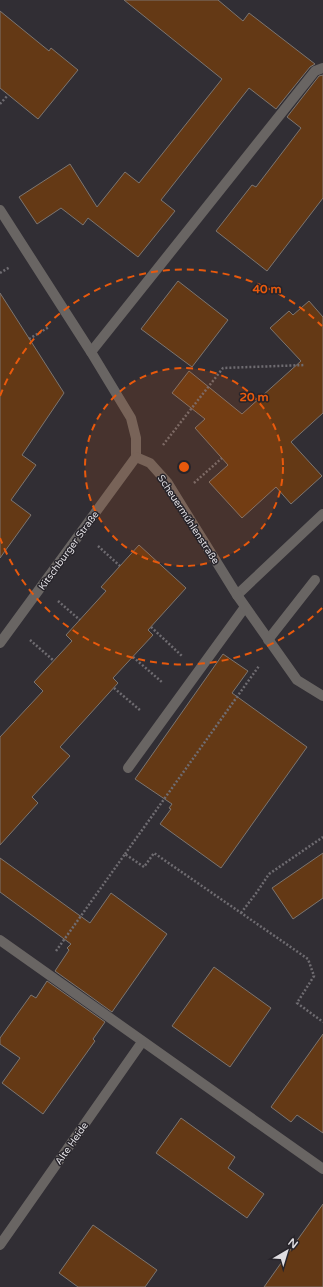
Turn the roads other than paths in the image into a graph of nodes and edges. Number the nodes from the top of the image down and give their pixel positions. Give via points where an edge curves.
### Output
1 (323, 68) edge
2 (0, 210) edge
3 (91, 352) junction
4 (136, 457) junction
5 (323, 514) edge
6 (315, 580) dead end
7 (237, 595) junction
8 (245, 607) junction
9 (0, 643) edge
10 (271, 643) junction
11 (323, 696) edge
12 (128, 768) dead end
13 (0, 940) edge
14 (142, 1042) junction
15 (323, 1169) edge
16 (0, 1245) edge

1 - 3 street via 315,71
2 - 3 street
3 - 4 street via 131,418 136,438
4 - 7 street, Scheuermühlenstraße via 150,463 167,482
4 - 9 street, Kitschburger Straße
5 - 7 street
6 - 10 street
7 - 8 street, Scheuermühlenstraße
8 - 10 street, Scheuermühlenstraße
8 - 12 street
10 - 11 street, Scheuermühlenstraße via 297,680
13 - 14 street
14 - 15 street
14 - 16 street, Alte Heide

